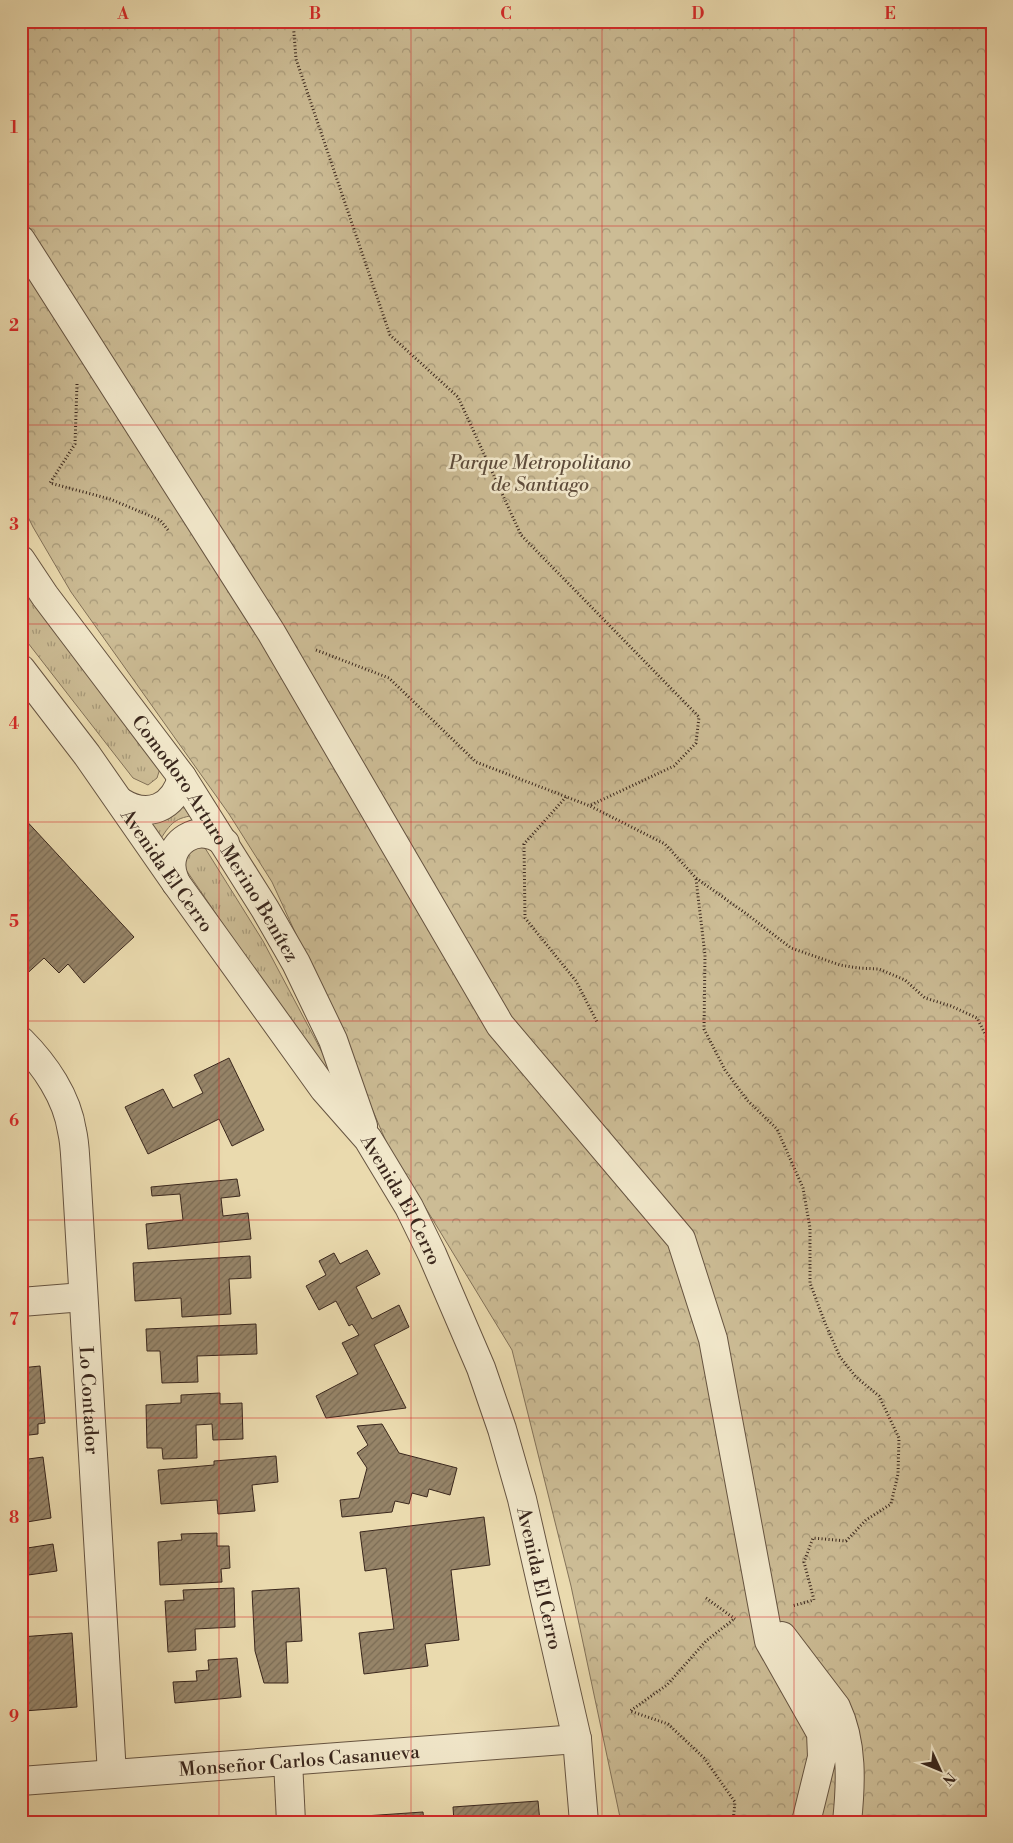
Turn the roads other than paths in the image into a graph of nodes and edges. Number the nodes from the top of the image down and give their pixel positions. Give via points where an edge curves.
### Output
1 (21, 240) edge
2 (21, 560) edge
3 (21, 669) edge
4 (182, 777) junction
5 (121, 802) junction
6 (225, 843) junction
7 (176, 883) junction
8 (21, 1041) edge
9 (368, 1139) junction
10 (83, 1297) junction
11 (21, 1302) edge
12 (763, 1611) junction
13 (577, 1739) junction
14 (288, 1761) junction
15 (112, 1774) junction
16 (21, 1781) edge
17 (291, 1822) edge
18 (584, 1822) edge
19 (806, 1822) edge
20 (848, 1822) edge

1 - 12 street via 271,632 500,1025 681,1240 713,1339
2 - 4 street, Comodoro Arturo Merino Benítez
3 - 5 street, Avenida El Cerro
4 - 5 street via 173,798 154,810 142,811
4 - 6 street, Comodoro Arturo Merino Benítez
5 - 7 street, Avenida El Cerro
6 - 7 street via 212,835 199,833 186,838 172,859
6 - 9 street, Comodoro Arturo Merino Benítez via 283,940 321,1014
7 - 9 street, Avenida El Cerro via 324,1089
8 - 10 street, Lo Contador via 37,1057 60,1094 72,1129
9 - 13 street, Avenida El Cerro via 409,1207 482,1368 522,1499
10 - 11 street
10 - 15 street, Lo Contador
12 - 19 street via 769,1641 821,1733 822,1757
12 - 20 street via 836,1707 843,1721 851,1782
13 - 14 street, Monseñor Carlos Casanueva
13 - 18 street, Avenida El Cerro
14 - 15 street, Monseñor Carlos Casanueva
14 - 17 street
15 - 16 street, Monseñor Carlos Casanueva

